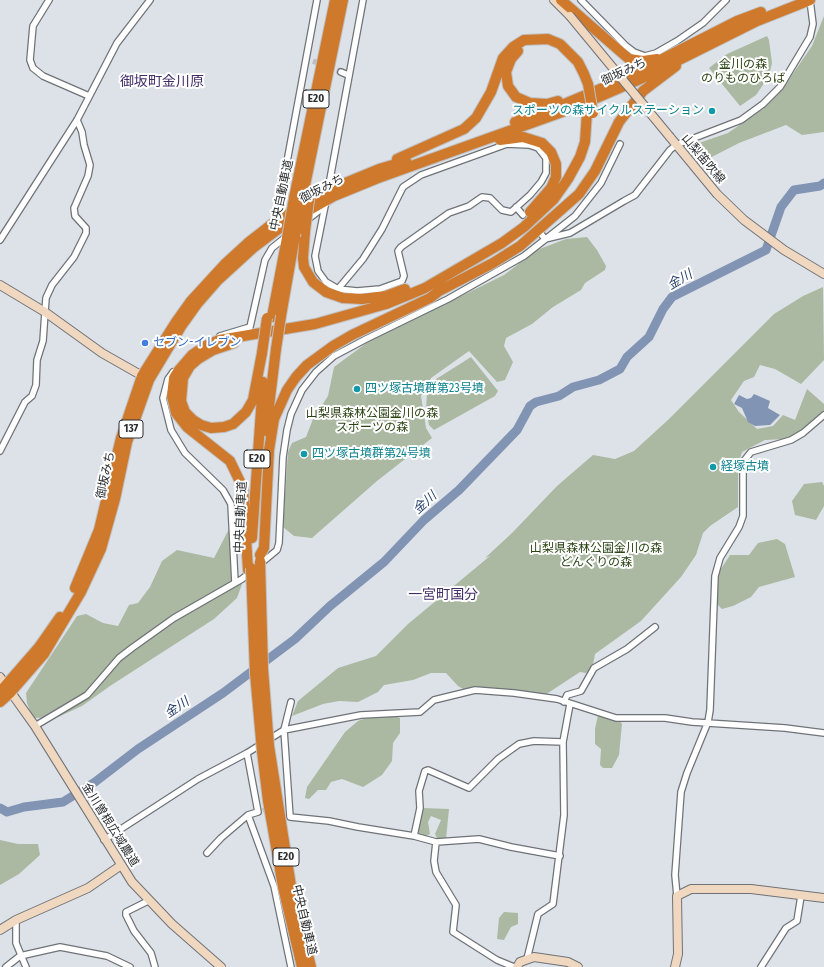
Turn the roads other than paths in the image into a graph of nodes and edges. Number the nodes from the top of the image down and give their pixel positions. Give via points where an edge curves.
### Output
1 (48, 0) edge
2 (150, 0) edge
3 (317, 0) edge
4 (335, 0) edge
5 (343, 0) edge
6 (363, 0) edge
7 (554, 0) edge
8 (561, 0) edge
9 (581, 0) edge
10 (726, 0) edge
11 (792, 0) edge
12 (810, 0) edge
13 (727, 35) junction
14 (672, 54) junction
15 (306, 58) junction
16 (313, 61) tunnel mouth
17 (341, 72) tunnel mouth
18 (348, 75) junction
19 (581, 75) junction
20 (607, 86) junction
21 (89, 96) junction
22 (590, 113) junction
23 (77, 120) junction
24 (505, 142) junction
25 (620, 144) dead end
26 (676, 145) junction
27 (379, 173) junction
28 (303, 195) junction
29 (327, 198) junction
30 (516, 207) junction
31 (523, 215) dead end
32 (276, 221) junction
33 (291, 237) junction
34 (543, 237) junction
35 (0, 240) edge
36 (502, 243) junction
37 (493, 263) junction
38 (824, 274) edge
39 (436, 280) junction
40 (0, 285) edge
41 (338, 289) junction
42 (439, 291) junction
43 (45, 312) junction
44 (274, 317) junction
45 (268, 351) junction
46 (146, 378) junction
47 (824, 416) edge
48 (0, 451) edge
49 (255, 563) junction
50 (235, 583) junction
51 (655, 627) dead end
52 (0, 677) edge
53 (5, 691) edge
54 (0, 702) edge
55 (291, 702) dead end
56 (567, 703) junction
57 (708, 722) junction
58 (35, 726) junction
59 (284, 730) junction
60 (824, 733) edge
61 (563, 742) junction
62 (266, 748) junction
63 (247, 753) junction
64 (248, 815) junction
65 (414, 836) junction
66 (104, 840) junction
67 (436, 842) junction
68 (207, 853) dead end
69 (560, 856) junction
70 (120, 866) junction
71 (677, 896) junction
72 (801, 896) junction
73 (824, 898) edge
74 (148, 901) junction
75 (16, 920) junction
76 (0, 930) edge
77 (20, 956) junction
78 (526, 959) junction
79 (6, 967) edge
80 (26, 967) edge
81 (130, 967) edge
82 (155, 967) edge
83 (221, 967) edge
84 (290, 967) edge
85 (302, 967) edge
86 (310, 967) edge
87 (514, 967) edge
88 (517, 967) edge
89 (578, 967) edge
90 (675, 967) edge
91 (761, 967) edge

1 - 21 street via 33,26 30,60 33,68 43,76
2 - 21 street via 118,43
3 - 15 street
4 - 28 highway, 中央自動車道 / E20
5 - 28 highway, 中央自動車道 / E20
6 - 18 street
7 - 26 street, 山梨笛吹線, bridge
8 - 14 highway via 630,59 652,61
9 - 10 street via 626,46 645,56 677,41 703,23
11 - 14 highway, 御坂みち / 137 via 737,21
12 - 13 highway, 御坂みち / 137
12 - 26 street via 813,24 810,37 780,87 742,120
13 - 27 highway, 御坂みち / 137 via 632,83 576,107
13 - 37 highway via 678,65 643,91 619,122 595,171 579,194 520,246
14 - 20 highway, 御坂みち / 137
15 - 16 street
15 - 32 street
17 - 18 street
18 - 29 street
19 - 20 highway via 556,48 545,44 520,48 511,59 506,72 508,86 516,97 530,103 547,104
19 - 22 highway
19 - 27 highway via 578,62 560,44 548,39 524,40 503,58 491,92 476,118 464,129
20 - 27 highway, 御坂みち / 137 via 558,107 399,163
21 - 23 street
22 - 36 highway via 580,157 568,179 554,199
22 - 37 highway via 593,134 582,168 554,208
23 - 35 street
23 - 43 street via 90,165 74,208 75,216 86,228 86,233 74,257 52,285 46,298
24 - 27 highway via 422,166
24 - 30 street via 538,148 546,158 546,173 541,182
24 - 36 highway via 523,137 542,143 551,152 556,164 556,177 539,204
24 - 41 street via 421,175 402,187 363,259
25 - 34 street via 601,183 575,216
26 - 34 street via 635,195 570,232
26 - 38 street, 山梨笛吹線 via 717,194 744,220 784,250
27 - 29 highway, 御坂みち / 137
28 - 33 highway, 中央自動車道 / E20, bridge
28 - 39 highway, bridge via 303,258 307,274 318,288 334,296 352,299 373,298
29 - 32 highway, 御坂みち / 137
29 - 41 street via 315,256 318,271 326,282
29 - 46 highway, 御坂みち / 137 via 259,243 218,280 182,325
29 - 50 street via 272,248 265,260 250,327 199,345 182,359 168,379 164,398 171,430 185,453 224,490 231,504
30 - 31 street
30 - 41 street via 507,212 490,198 482,197 469,206 449,213 401,246 398,251 404,276 398,284 357,291
32 - 46 highway, 御坂みち / 137 via 249,242 205,285 176,322
33 - 44 highway, 中央自動車道 / E20
33 - 44 highway, 中央自動車道 / E20 via 279,277
34 - 50 street via 524,256 448,299 334,356 316,372 302,390 287,430 276,550
36 - 39 highway
37 - 42 highway
39 - 49 highway via 412,294 362,312 315,324 219,340 192,354 179,370 174,378 172,396 176,413 187,427 230,461 243,488
40 - 43 street
42 - 45 highway via 341,323 240,341 213,350 190,366 183,378 181,401 185,412 193,420 211,428 233,424 246,412 253,400
42 - 49 highway via 430,298 333,346 307,365 287,390 274,419 269,450 264,548
43 - 46 street via 102,352
43 - 48 street via 43,341 37,360 36,385
44 - 45 highway, 中央自動車道 / E20, bridge
44 - 45 highway, bridge
45 - 49 highway, 中央自動車道 / E20 via 265,446
45 - 49 highway, 中央自動車道 / E20 via 259,433
46 - 53 highway, 御坂みち / 137 via 121,438 93,548 59,618
47 - 57 street via 791,440 751,452 743,462 742,516 739,527 720,558 715,576
49 - 62 highway, 中央自動車道 / E20, bridge via 260,612
49 - 62 highway, 中央自動車道 / E20, bridge via 249,583 252,586 255,673
50 - 58 street via 174,618 119,658 87,695
51 - 56 street via 627,649 594,668 581,691 566,695
52 - 53 street, 金川曽根広域農道
53 - 54 highway, 御坂みち / 137
53 - 58 street, 金川曽根広域農道
55 - 59 street
56 - 57 street via 616,718 665,718
56 - 59 street via 557,699 475,690 434,700 420,712 362,715
56 - 61 street
57 - 60 street
57 - 71 street via 682,792 675,875
58 - 66 street, 金川曽根広域農道
59 - 63 street
59 - 65 street via 286,801 290,817
61 - 65 street via 534,741 519,744 498,759 469,788 428,770 425,771 419,792 420,808
61 - 69 street via 564,815
62 - 85 highway, 中央自動車道 / E20 via 268,801 283,887
62 - 86 highway, 中央自動車道 / E20 via 291,886
63 - 64 street via 260,811
63 - 66 street via 198,779
64 - 68 street
64 - 84 street via 274,886
65 - 67 street
66 - 70 street, 金川曽根広域農道
67 - 69 street via 479,839
67 - 87 street via 436,872 456,905 453,932 497,960
69 - 78 street via 553,904 538,914
70 - 74 street, 金川曽根広域農道
70 - 75 street via 88,888
71 - 72 street via 690,889 751,889
71 - 90 street via 678,954
72 - 73 street
72 - 91 street via 797,921 786,928
74 - 82 street via 126,912 126,915 134,931 151,953
74 - 83 street, 金川曽根広域農道
75 - 76 street
75 - 77 street via 16,943
77 - 79 street
77 - 80 street
77 - 81 street via 60,947 107,956
78 - 88 street
78 - 89 street via 548,958

